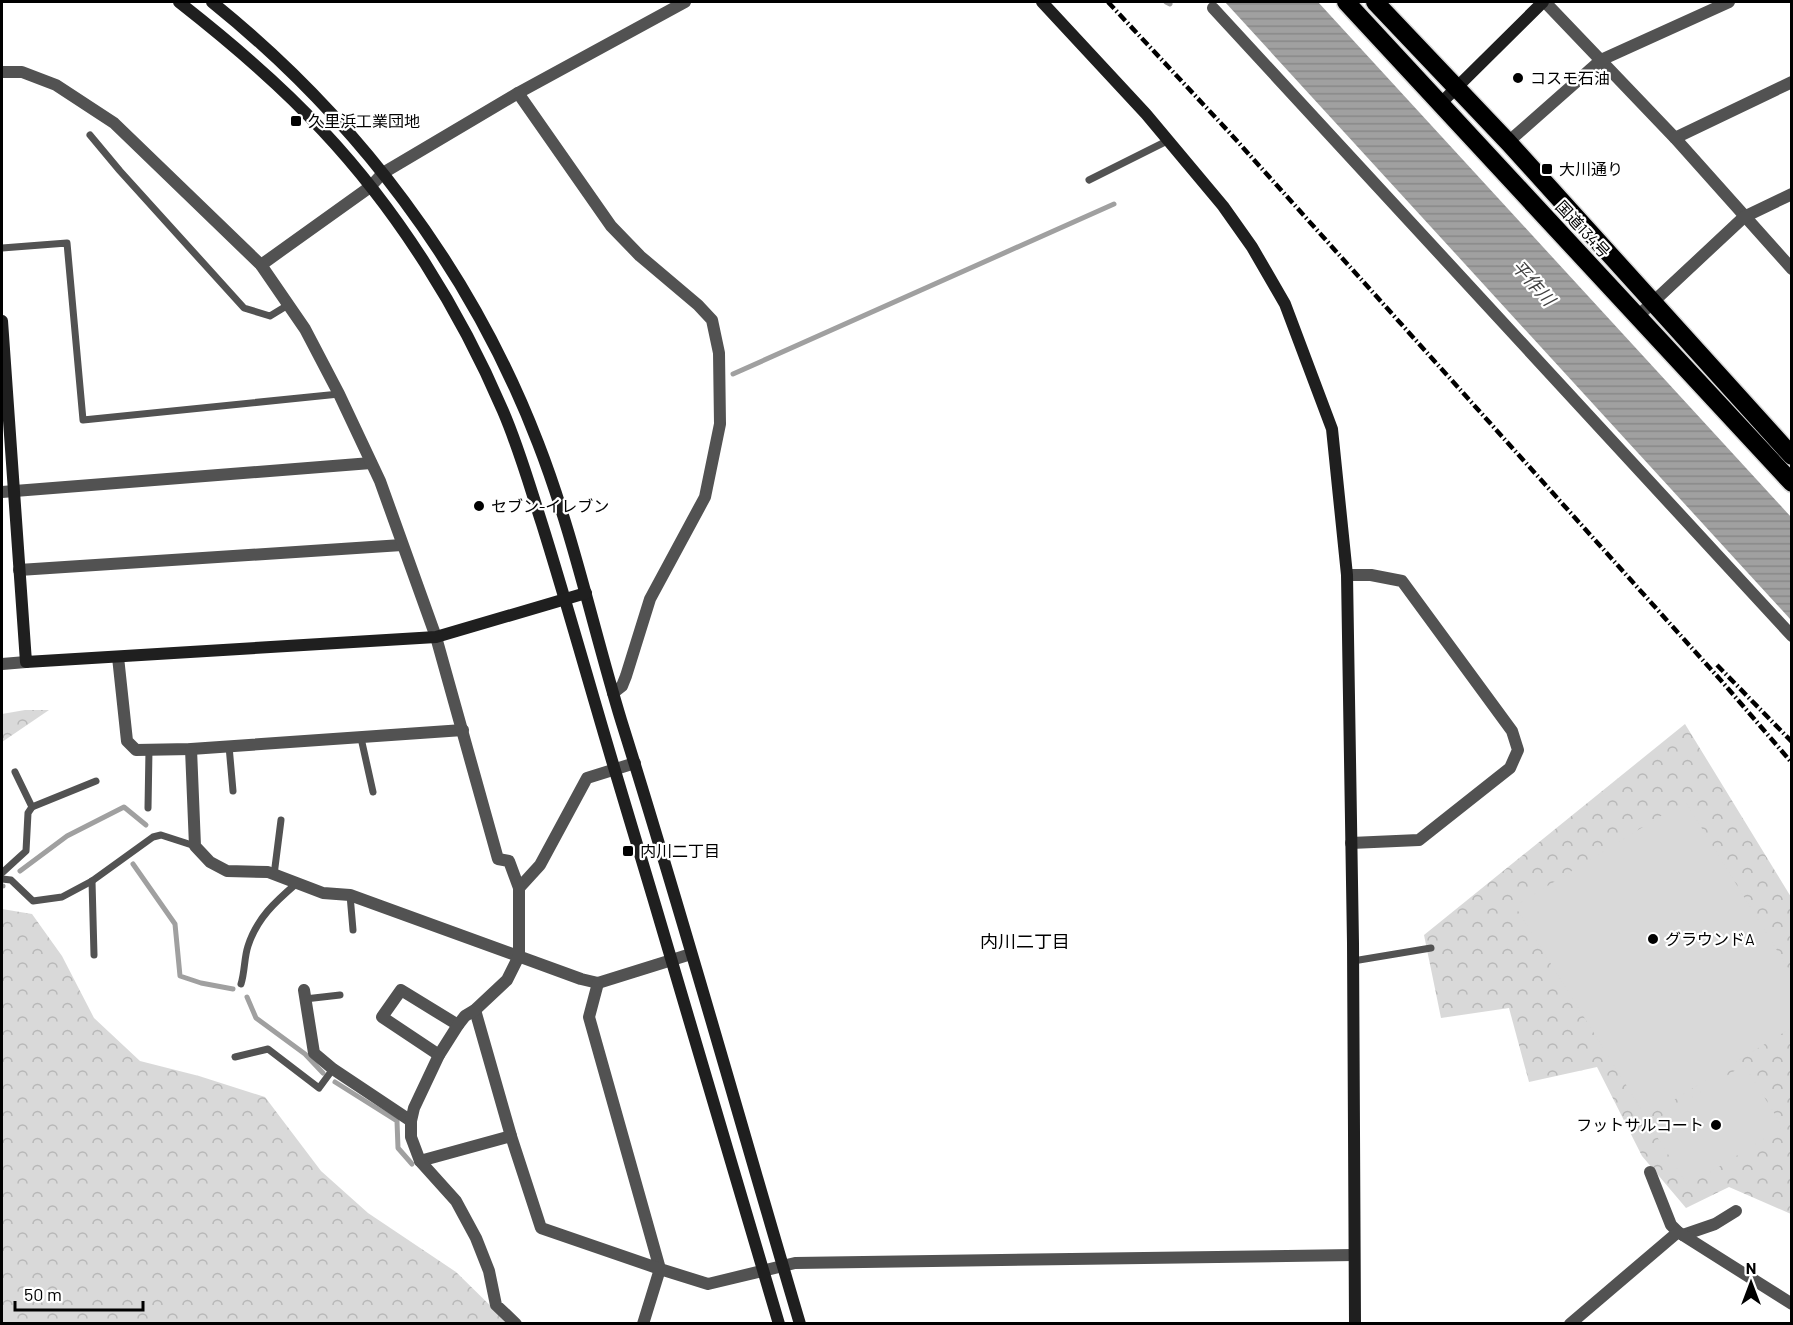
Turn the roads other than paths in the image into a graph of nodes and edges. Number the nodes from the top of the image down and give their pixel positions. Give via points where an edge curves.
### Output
1 (179, 2) edge
2 (212, 2) edge
3 (680, 2) edge
4 (1042, 2) edge
5 (1346, 2) edge
6 (1376, 2) edge
7 (1544, 2) edge
8 (1729, 2) edge
9 (1213, 8) dead end
10 (1601, 60) junction
11 (2, 72) edge
12 (1791, 82) edge
13 (1458, 87) junction
14 (518, 93) junction
15 (1440, 104) junction
16 (90, 135) dead end
17 (1675, 138) junction
18 (1169, 140) junction
19 (1508, 142) junction
20 (383, 173) junction
21 (1089, 180) dead end
22 (370, 187) junction
23 (1791, 194) edge
24 (1744, 217) junction
25 (2, 248) edge
26 (261, 265) junction
27 (1791, 269) edge
28 (1653, 302) junction
29 (288, 305) junction
30 (1637, 317) junction
31 (2, 321) edge
32 (339, 393) junction
33 (1791, 456) edge
34 (371, 463) junction
35 (1791, 483) edge
36 (8, 492) edge
37 (402, 545) junction
38 (19, 570) junction
39 (1347, 575) junction
40 (585, 593) junction
41 (565, 600) junction
42 (1791, 636) edge
43 (436, 637) junction
44 (118, 657) junction
45 (26, 662) junction
46 (2, 664) edge
47 (613, 693) junction
48 (463, 730) junction
49 (361, 738) junction
50 (229, 746) junction
51 (191, 749) junction
52 (149, 750) junction
53 (635, 763) junction
54 (615, 769) junction
55 (15, 772) dead end
56 (96, 781) dead end
57 (233, 791) dead end
58 (373, 792) dead end
59 (32, 807) junction
60 (148, 808) dead end
61 (281, 820) dead end
62 (1351, 843) junction
63 (195, 846) junction
64 (2, 873) edge
65 (274, 874) junction
66 (2, 879) edge
67 (92, 881) junction
68 (297, 883) junction
69 (519, 888) junction
70 (350, 895) junction
71 (353, 930) dead end
72 (1431, 948) dead end
73 (691, 954) junction
74 (94, 956) dead end
75 (519, 956) junction
76 (672, 959) junction
77 (1353, 961) junction
78 (598, 983) junction
79 (241, 984) dead end
80 (304, 994) joint
81 (340, 995) dead end
82 (475, 1010) junction
83 (458, 1025) junction
84 (439, 1055) junction
85 (235, 1057) dead end
86 (333, 1070) junction
87 (411, 1120) junction
88 (511, 1136) junction
89 (420, 1161) junction
90 (1650, 1172) dead end
91 (1736, 1211) dead end
92 (1680, 1234) junction
93 (1353, 1255) junction
94 (783, 1266) junction
95 (660, 1269) junction
96 (764, 1270) junction
97 (1791, 1304) edge
98 (516, 1323) edge
99 (643, 1323) edge
100 (779, 1323) edge
101 (800, 1323) edge
102 (1355, 1323) edge
103 (1570, 1323) edge

1 - 22 street via 275,82
2 - 20 street via 312,91
3 - 14 street
4 - 18 street
5 - 15 highway, 国道134号
6 - 13 highway, 国道134号
7 - 10 street
7 - 13 street
8 - 10 street
9 - 42 street
10 - 17 street
10 - 19 street
11 - 26 street via 22,72 56,86 114,123
12 - 17 street
13 - 15 street
13 - 19 highway, 国道134号
14 - 20 street
14 - 47 street via 611,226 712,320 719,353 720,424 705,497 650,599 626,676
15 - 30 highway, 国道134号
16 - 29 lane via 244,308 270,316
17 - 24 street
18 - 21 lane
18 - 39 street via 1252,247 1285,304 1332,429
19 - 28 highway, 国道134号
20 - 22 street
20 - 40 street via 429,234 500,359 538,443
22 - 26 street
22 - 41 street via 429,271 481,363 523,465
23 - 24 street
24 - 27 street
24 - 28 street
25 - 32 lane via 68,243 83,420
26 - 29 street
28 - 30 street
28 - 33 highway, 国道134号
29 - 32 street
30 - 35 highway, 国道134号
31 - 36 street
32 - 34 street
34 - 36 street
34 - 37 street
36 - 38 street
37 - 38 street
37 - 43 street
38 - 45 street
39 - 62 street
39 - 62 street via 1402,581 1512,731 1518,750 1510,768 1419,840
40 - 41 street
40 - 47 street
41 - 43 street
41 - 54 street
43 - 44 street
43 - 48 street
44 - 45 street
44 - 52 street via 126,741 136,750
45 - 46 street
47 - 53 street
48 - 49 street
48 - 69 street via 498,859 509,861
49 - 50 street
49 - 58 lane
50 - 51 street
50 - 57 lane
51 - 52 street
51 - 63 street
52 - 60 lane
53 - 54 street
53 - 73 street
54 - 69 street via 587,778 540,865
54 - 76 street
55 - 59 lane
56 - 59 lane
59 - 64 lane via 28,813 26,851
61 - 65 lane
62 - 77 street
63 - 65 street via 210,862 227,871
63 - 67 lane via 161,835 153,837
65 - 68 street
66 - 67 lane via 10,880 33,901 62,897
67 - 74 lane
68 - 70 street via 323,893
68 - 79 lane via 267,909 248,947
69 - 75 street
70 - 71 lane
70 - 75 street
72 - 77 lane
73 - 76 street
73 - 94 street
75 - 78 street
75 - 82 street via 507,980
76 - 78 street
76 - 96 street
77 - 93 street
78 - 95 street via 589,1017
80 - 81 lane
80 - 86 street via 314,1053
82 - 83 street
82 - 88 street
83 - 84 street
83 - 84 street via 400,990 382,1017
84 - 87 street
85 - 86 lane via 268,1049 319,1088
86 - 87 street
87 - 89 street via 411,1137
88 - 89 street
88 - 95 street via 541,1228
89 - 98 street via 456,1201 489,1271 496,1305
90 - 92 street via 1671,1225
91 - 92 street via 1715,1224
92 - 97 street
92 - 103 street
93 - 94 street
93 - 102 street
94 - 96 street
94 - 101 street
95 - 96 street via 708,1284
95 - 99 street
96 - 100 street

